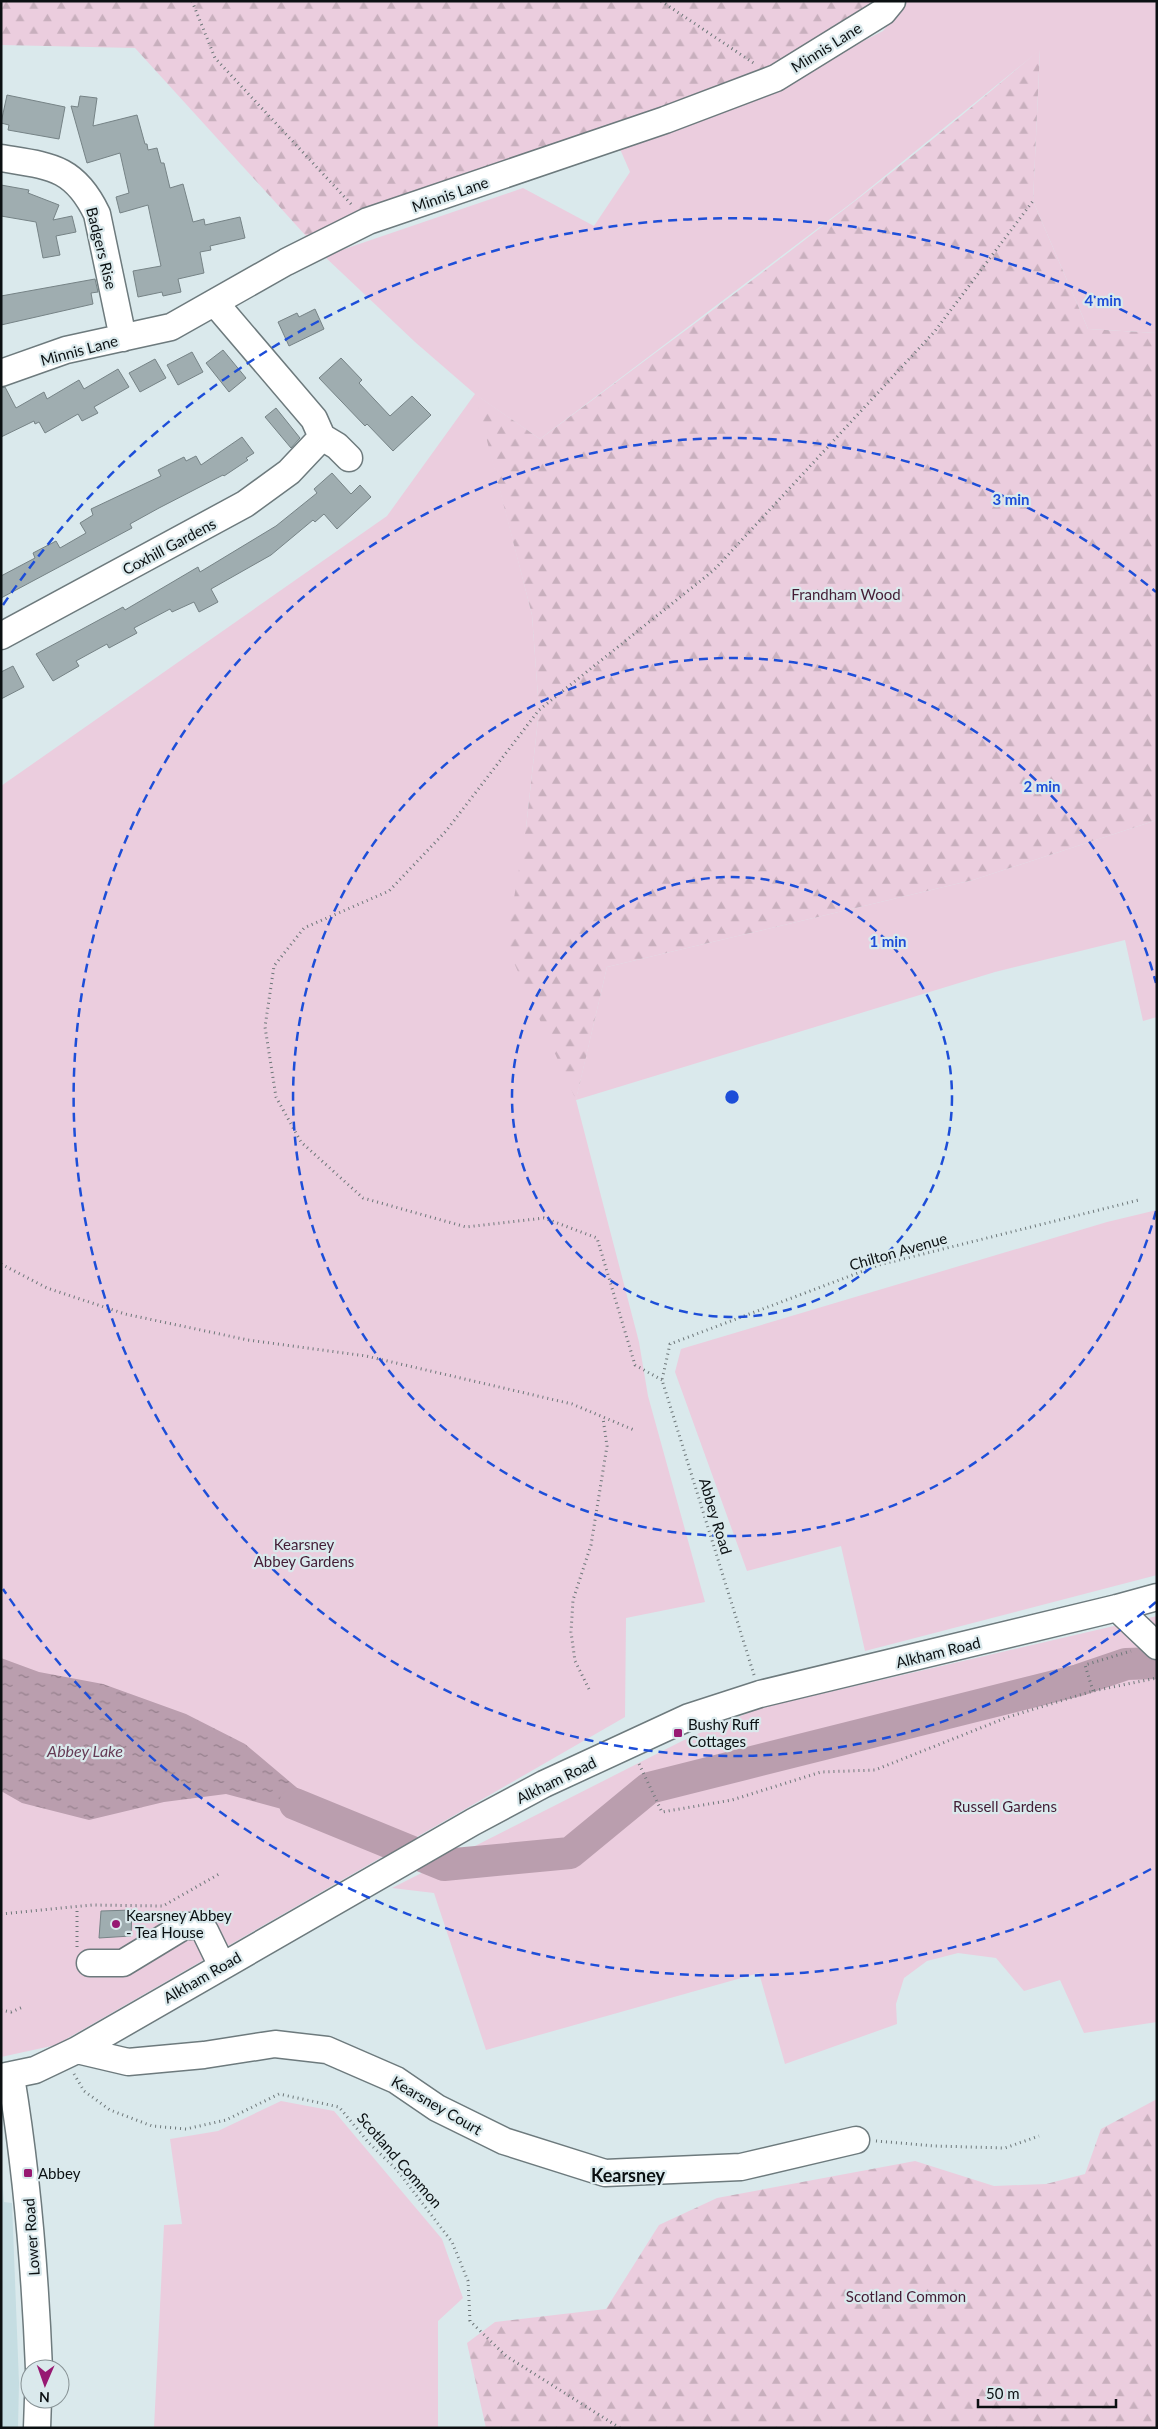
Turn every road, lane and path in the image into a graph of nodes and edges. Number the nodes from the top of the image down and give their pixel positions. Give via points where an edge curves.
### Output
1 (192, 1) edge
2 (661, 1) edge
3 (892, 1) edge
4 (776, 78) junction
5 (1, 158) edge
6 (1033, 201) dead end
7 (368, 222) junction
8 (215, 303) junction
9 (123, 338) junction
10 (1, 373) edge
11 (322, 438) junction
12 (349, 458) dead end
13 (1, 636) edge
14 (1139, 1200) dead end
15 (1, 1264) edge
16 (670, 1344) joint
17 (662, 1380) junction
18 (603, 1417) junction
19 (634, 1430) dead end
20 (1157, 1596) edge
21 (1126, 1618) junction
22 (1157, 1646) edge
23 (1157, 1678) edge
24 (589, 1689) dead end
25 (1093, 1691) junction
26 (760, 1694) junction
27 (638, 1763) dead end
28 (219, 1874) dead end
29 (77, 1908) junction
30 (1, 1914) edge
31 (90, 1964) joint
32 (222, 1966) junction
33 (23, 2007) dead end
34 (1, 2010) edge
35 (70, 2053) junction
36 (6, 2077) edge
37 (1039, 2136) dead end
38 (856, 2140) joint
39 (38, 2359) edge
40 (38, 2409) edge
41 (37, 2428) edge
42 (620, 2428) edge

1 - 7 path via 215,58
2 - 4 path
3 - 4 street, Minnis Lane via 883,12
4 - 7 street, Minnis Lane via 665,120
5 - 9 street, Badgers Rise via 47,165 79,185 89,198 97,214
6 - 17 path via 935,331 714,570 539,710 446,831 389,891 304,928 274,966 264,1027 276,1097 301,1142 363,1198 466,1226 544,1218 598,1238 634,1365
7 - 8 street, Minnis Lane via 286,262
8 - 9 street, Minnis Lane via 171,327
8 - 11 street via 314,418
9 - 10 street, Minnis Lane via 66,350
11 - 12 street
11 - 13 street, Coxhill Gardens via 289,472 245,504
14 - 16 path, Chilton Avenue via 878,1265
15 - 18 path via 47,1288 126,1314 248,1340 366,1356 572,1404
16 - 17 path, Abbey Road
17 - 26 path, Abbey Road
18 - 19 path
18 - 24 path via 608,1446 591,1545 574,1600 571,1632 575,1661
20 - 21 street, Alkham Road
21 - 22 street
21 - 25 path via 1138,1649 1085,1665
21 - 26 street, Alkham Road
23 - 25 path
25 - 27 path via 1008,1717 875,1770 822,1772 732,1800 662,1812
26 - 32 street, Alkham Road via 689,1717 544,1784 374,1877
28 - 29 path via 163,1906 92,1905
29 - 30 path
29 - 31 path via 77,1958
31 - 32 street via 123,1963 184,1926 198,1926 205,1931
32 - 35 street, Alkham Road
33 - 34 path via 11,2012
35 - 36 street, Alkham Road via 35,2070
35 - 38 street, Kearsney Court via 128,2062 204,2056 275,2044 327,2050 396,2080 436,2108 504,2142 605,2173 741,2167
35 - 42 path, Scotland Common via 84,2091 110,2110 152,2126 186,2128 226,2120 279,2094 340,2107 369,2143 398,2170 452,2242 468,2281 470,2321 506,2356
36 - 39 street, Lower Road via 21,2135
37 - 38 path via 1005,2148
40 - 41 street

